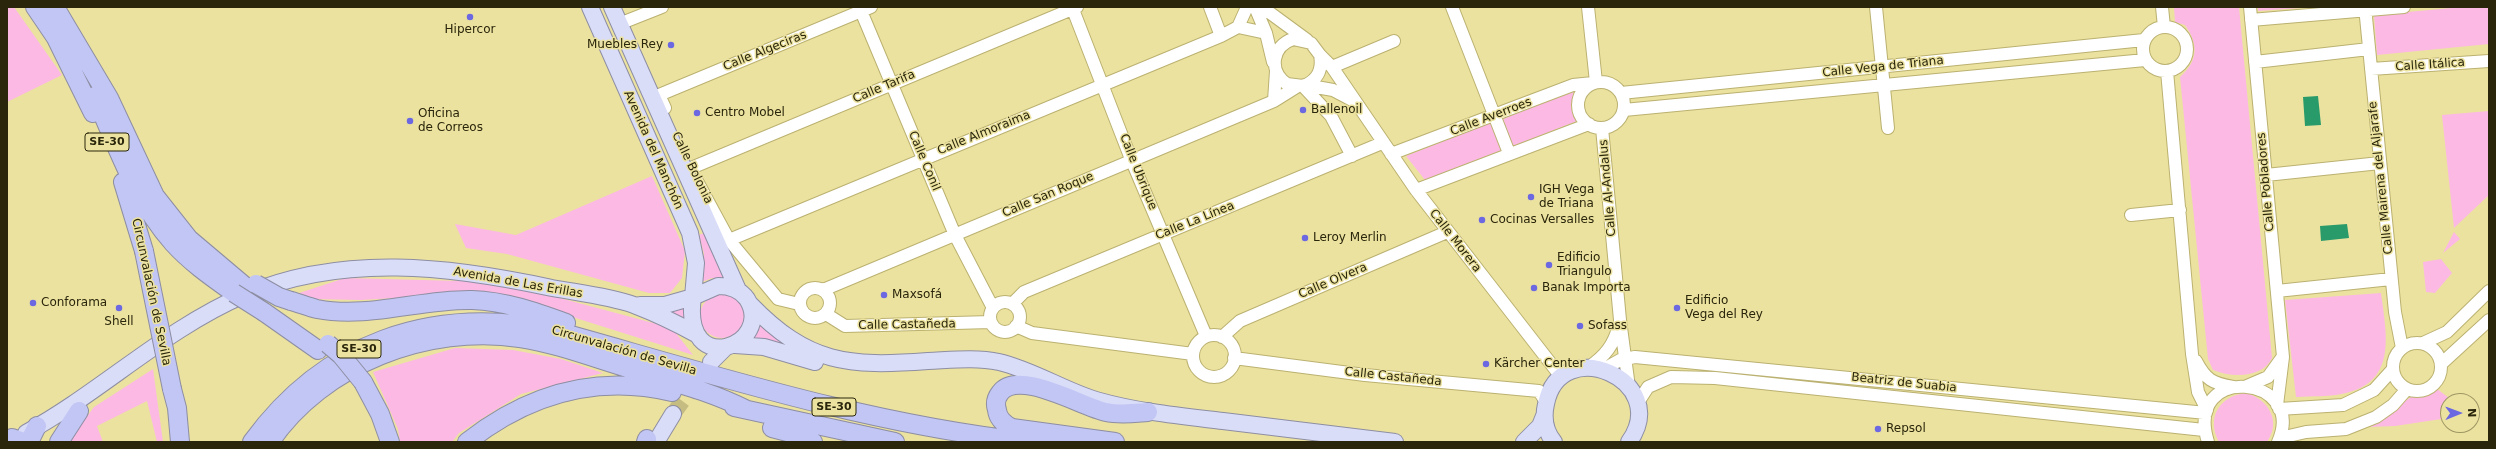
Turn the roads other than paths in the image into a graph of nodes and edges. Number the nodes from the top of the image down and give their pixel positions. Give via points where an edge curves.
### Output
1 (35, 7) edge
2 (55, 7) edge
3 (590, 7) edge
4 (612, 7) edge
5 (1210, 7) edge
6 (1247, 7) edge
7 (1254, 7) edge
8 (1262, 7) edge
9 (1452, 7) edge
10 (1588, 7) edge
11 (1876, 7) edge
12 (2162, 7) edge
13 (2250, 7) edge
14 (2404, 7) edge
15 (1074, 8) edge
16 (2365, 8) edge
17 (656, 9) edge
18 (866, 9) edge
19 (2251, 20) junction
20 (623, 22) junction
21 (1238, 27) junction
22 (2164, 27) junction
23 (60, 31) junction
24 (1266, 34) junction
25 (1221, 36) junction
26 (2144, 40) junction
27 (1394, 41) dead end
28 (1311, 43) junction
29 (2369, 49) junction
30 (1320, 55) junction
31 (2145, 60) junction
32 (2489, 60) edge
33 (2255, 62) junction
34 (1332, 67) junction
35 (1882, 67) junction
36 (2371, 69) junction
37 (1275, 70) junction
38 (2167, 71) junction
39 (1594, 83) junction
40 (892, 84) junction
41 (1103, 84) junction
42 (1883, 85) junction
43 (1302, 86) junction
44 (1621, 93) junction
45 (659, 94) joint
46 (1274, 100) junction
47 (1352, 100) junction
48 (1624, 110) junction
49 (1494, 116) junction
50 (1589, 124) junction
51 (1602, 128) junction
52 (1888, 128) dead end
53 (1382, 143) junction
54 (1509, 153) junction
55 (1391, 154) junction
56 (1352, 156) junction
57 (923, 158) junction
58 (1131, 159) junction
59 (2380, 163) junction
60 (691, 168) junction
61 (2266, 174) junction
62 (1416, 190) junction
63 (2180, 210) junction
64 (2131, 215) dead end
65 (1447, 232) junction
66 (1163, 234) junction
67 (955, 235) junction
68 (181, 242) junction
69 (726, 246) junction
70 (330, 270) junction
71 (2391, 279) junction
72 (738, 290) junction
73 (823, 290) junction
74 (2277, 291) junction
75 (2489, 291) edge
76 (693, 297) junction
77 (750, 304) junction
78 (799, 304) junction
79 (1012, 304) junction
80 (633, 305) junction
81 (277, 307) junction
82 (993, 308) junction
83 (826, 314) junction
84 (1620, 320) junction
85 (2489, 320) edge
86 (991, 322) junction
87 (1016, 326) junction
88 (1206, 336) junction
89 (1222, 337) junction
90 (700, 338) junction
91 (2423, 344) junction
92 (730, 346) junction
93 (2402, 348) junction
94 (1193, 354) junction
95 (2192, 354) junction
96 (2283, 357) junction
97 (650, 358) junction
98 (1234, 358) junction
99 (1627, 359) junction
100 (2441, 364) junction
101 (1597, 368) junction
102 (2393, 369) junction
103 (1562, 378) junction
104 (1042, 379) junction
105 (358, 385) junction
106 (2247, 386) junction
107 (1629, 387) junction
108 (2233, 387) junction
109 (172, 389) junction
110 (2407, 389) junction
111 (720, 404) junction
112 (1637, 404) junction
113 (2278, 407) junction
114 (745, 409) junction
115 (1545, 409) junction
116 (79, 411) junction
117 (2206, 411) junction
118 (669, 412) tunnel mouth
119 (1148, 412) junction
120 (1637, 422) junction
121 (2204, 430) junction
122 (24, 438) edge
123 (2279, 440) edge
124 (648, 441) edge
125 (59, 442) edge
126 (172, 442) edge
127 (180, 442) edge
128 (252, 442) edge
129 (270, 442) edge
130 (379, 442) edge
131 (390, 442) edge
132 (467, 442) edge
133 (813, 442) edge
134 (896, 442) edge
135 (1030, 442) edge
136 (1115, 442) edge
137 (1395, 442) edge
138 (1524, 442) edge
139 (1554, 442) edge
140 (1628, 442) edge
141 (1646, 442) edge
142 (2208, 442) edge

1 - 23 highway
2 - 23 highway
3 - 76 main road, Avenida del Manchón via 690,232 696,263
4 - 20 main road, Avenida del Manchón
5 - 25 street
6 - 21 street
7 - 24 street
8 - 28 street
9 - 49 street
10 - 39 street
11 - 35 street
12 - 22 street
13 - 19 street, Calle Pobladores
14 - 16 street
15 - 40 street, Calle Tarifa
15 - 41 street, Calle Ubrique
16 - 19 street
16 - 29 street, Calle Mairena del Aljarafe
17 - 20 street
18 - 40 street, Calle Conil
18 - 45 street, Calle Algeciras
19 - 33 street, Calle Pobladores
20 - 69 main road, Avenida del Manchón
21 - 24 street
21 - 25 street, Calle Almoraima
22 - 26 street via 2154,29
22 - 38 street via 2178,31 2185,39 2187,50 2181,64
23 - 68 highway via 65,45 94,94 141,197
23 - 109 highway, Circunvalación de Sevilla / SE-30, bridge via 134,213
24 - 37 street
25 - 41 street, Calle Almoraima
26 - 31 street via 2142,50
26 - 35 street, Calle Vega de Triana
27 - 34 street
28 - 30 street
28 - 37 street via 1299,38 1282,45 1275,56
29 - 33 street
29 - 36 street, Calle Mairena del Aljarafe
30 - 34 street, Calle Morera
30 - 43 street via 1319,73
31 - 38 street via 2152,68
31 - 42 street, Calle Vega de Triana
32 - 36 street, Calle Itálica
33 - 61 street, Calle Pobladores
34 - 47 street, Calle Morera
35 - 42 street
35 - 44 street, Calle Vega de Triana
36 - 59 street, Calle Mairena del Aljarafe
37 - 43 street via 1287,84
37 - 46 street
38 - 63 street
39 - 44 street via 1610,83
39 - 49 street, Calle Averroes via 1573,84
39 - 50 street via 1585,88 1579,100 1580,114
40 - 57 street, Calle Conil
40 - 60 street, Calle Tarifa
41 - 57 street, Calle Almoraima
41 - 58 street, Calle Ubrique
42 - 48 street, Calle Vega de Triana
42 - 52 street
43 - 46 street, Calle San Roque
43 - 47 street, Calle Morera via 1333,90
43 - 56 street via 1331,116
44 - 48 street
45 - 60 street, Calle Bolonia
46 - 58 street, Calle San Roque
47 - 53 street, Calle Morera
48 - 51 street via 1616,122
49 - 54 street
49 - 55 street, Calle Averroes
50 - 51 street
50 - 54 street
51 - 84 street, Calle Al-Andalus
53 - 55 street, Calle Morera
53 - 56 street, Calle La Línea
54 - 62 street
55 - 62 street, Calle Morera
56 - 66 street, Calle La Línea
57 - 67 street, Calle Conil
57 - 69 street, Calle Almoraima
58 - 66 street, Calle Ubrique
58 - 67 street, Calle San Roque
59 - 61 street
59 - 71 street, Calle Mairena del Aljarafe
60 - 69 street, Calle Bolonia
61 - 74 street, Calle Pobladores
62 - 65 street, Calle Morera
63 - 64 street
63 - 95 street
65 - 89 street, Calle Olvera via 1240,321
65 - 103 street, Calle Morera
66 - 79 street, Calle La Línea via 1024,292
66 - 88 street, Calle Ubrique
67 - 73 street, Calle San Roque
67 - 82 street, Calle Conil
68 - 81 highway, bridge via 200,269
68 - 81 highway, bridge via 236,278 256,284 279,297
69 - 72 main road, Avenida del Manchón
69 - 78 street via 778,298
70 - 80 main road, Avenida de Las Erillas via 370,267 459,271
70 - 116 main road, Avenida de Las Erillas via 249,302 179,341
70 - 122 main road, Avenida de Las Erillas via 282,281 243,296 197,320
71 - 74 street
71 - 93 street, Calle Mairena del Aljarafe
72 - 76 main road via 718,286
72 - 77 main road
73 - 78 street via 808,289 801,296
73 - 83 street via 830,298
74 - 96 street, Calle Pobladores
75 - 91 street via 2447,332
76 - 80 main road, Avenida de Las Erillas via 665,305
76 - 90 main road via 691,318
77 - 92 main road via 752,323 748,332
77 - 104 main road via 786,338 823,356 881,364 974,359 1011,366
78 - 83 street via 808,317 818,319
79 - 82 street via 1003,302
79 - 87 street via 1018,312
80 - 90 main road, Avenida de Las Erillas
81 - 97 highway via 343,311 454,300 490,301 535,312 630,346
81 - 105 highway, bridge via 323,347 341,355
82 - 86 street
83 - 86 street, Calle Castañeda via 845,326
84 - 99 street, Calle Al-Andalus
84 - 101 street, Calle Al-Andalus via 1616,338
85 - 100 street
86 - 87 street via 995,328 1004,332
87 - 94 street via 1032,333
88 - 89 street
88 - 94 street via 1197,343
89 - 98 street via 1232,346
90 - 92 main road via 718,348
90 - 92 main road via 706,361
91 - 93 street via 2415,343
91 - 100 street via 2435,351
92 - 104 main road via 764,347 840,369 985,369
93 - 102 street
94 - 98 street via 1195,366 1211,377 1229,370
95 - 108 street via 2203,374 2215,383
95 - 117 street via 2198,392
96 - 106 street via 2268,378
96 - 113 street, Calle Pobladores
97 - 128 highway, Circunvalación de Sevilla / SE-30 via 523,324 473,321 426,326 374,342 327,368 289,398
97 - 135 highway, Circunvalación de Sevilla / SE-30 via 814,403 896,421
98 - 115 street, Calle Castañeda via 1365,375 1539,391
99 - 101 street, Beatriz de Suabia
99 - 107 street, Calle Al-Andalus
99 - 117 street, Beatriz de Suabia via 1635,357
100 - 110 street via 2440,376 2430,387 2423,391
101 - 103 main road via 1575,370
101 - 107 main road via 1618,376
102 - 110 street via 2397,381
102 - 113 street via 2374,390 2343,405
103 - 115 main road via 1552,388
104 - 119 main road via 1096,400
105 - 130 highway
105 - 131 highway via 380,414
106 - 108 street
106 - 113 street via 2259,389
107 - 112 main road
108 - 117 street via 2221,392
109 - 126 highway
109 - 127 highway, Circunvalación de Sevilla / SE-30 via 177,408
110 - 123 street via 2394,405 2376,417 2346,429 2306,432
111 - 114 highway, SE-30
111 - 132 highway, SE-30 via 647,388 608,386 577,389 532,401 515,409 485,427
111 - 133 highway via 746,421 795,434
112 - 120 main road
112 - 121 street, Beatriz de Suabia via 1648,387 1671,378 1715,378
113 - 123 street, Calle Pobladores via 2282,419
114 - 129 highway via 718,396 556,346 502,336 456,336 404,347 358,366 307,401 280,427
114 - 134 highway, SE-30
115 - 138 main road via 1540,426
115 - 139 main road via 1548,432
116 - 122 main road, Avenida de Las Erillas
116 - 125 highway
117 - 121 street
118 - 124 main road
119 - 136 highway via 1106,412 1025,384 1008,385 999,394 996,405 1000,418 1005,425 1012,428
119 - 137 main road
120 - 140 main road
120 - 141 main road via 1641,437
121 - 142 street

